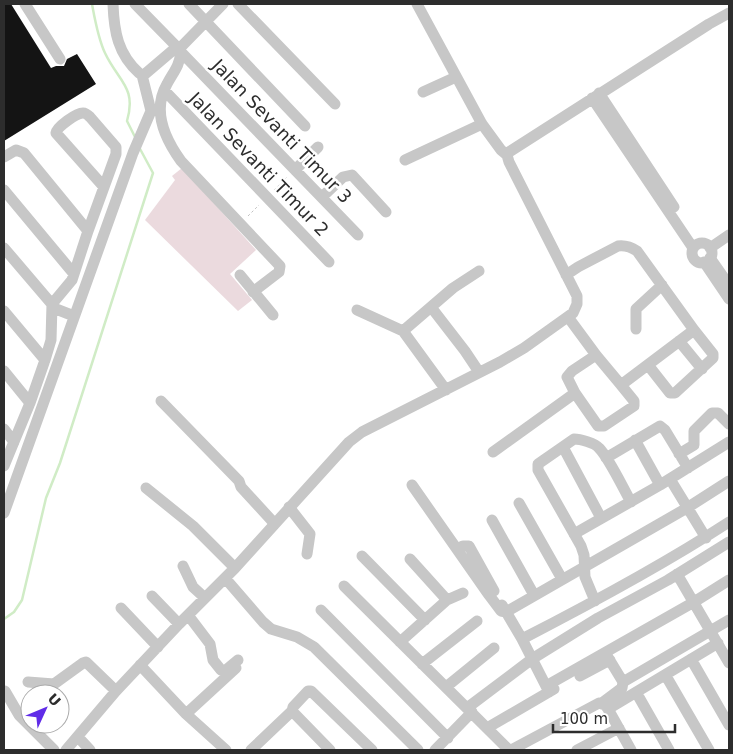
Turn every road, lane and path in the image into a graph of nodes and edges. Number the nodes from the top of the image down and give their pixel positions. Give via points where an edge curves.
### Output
1 (25, 4) edge
2 (113, 4) edge
3 (135, 4) edge
4 (189, 4) edge
5 (223, 4) edge
6 (238, 4) edge
7 (417, 4) edge
8 (729, 13) edge
9 (206, 22) junction
10 (180, 51) junction
11 (60, 59) dead end
12 (142, 75) junction
13 (456, 77) junction
14 (164, 90) junction
15 (423, 92) dead end
16 (596, 96) junction
17 (335, 104) dead end
18 (482, 124) junction
19 (305, 126) dead end
20 (318, 148) dead end
21 (507, 155) junction
22 (4, 157) edge
23 (405, 160) dead end
24 (295, 170) junction
25 (104, 187) junction
26 (4, 190) edge
27 (322, 197) junction
28 (386, 212) dead end
29 (88, 231) junction
30 (729, 234) edge
31 (358, 235) dead end
32 (4, 248) edge
33 (703, 252) junction
34 (329, 262) dead end
35 (479, 271) dead end
36 (74, 274) junction
37 (240, 275) dead end
38 (566, 275) junction
39 (662, 285) junction
40 (729, 285) edge
41 (253, 292) junction
42 (729, 299) edge
43 (52, 304) junction
44 (431, 307) junction
45 (357, 310) dead end
46 (4, 311) edge
47 (76, 312) junction
48 (273, 314) dead end
49 (568, 317) junction
50 (636, 329) dead end
51 (694, 330) junction
52 (403, 331) junction
53 (679, 341) junction
54 (596, 355) junction
55 (45, 360) junction
56 (648, 365) junction
57 (702, 369) junction
58 (4, 371) edge
59 (479, 372) junction
60 (621, 385) junction
61 (446, 390) junction
62 (575, 393) junction
63 (162, 401) dead end
64 (30, 403) junction
65 (729, 424) edge
66 (4, 429) edge
67 (635, 440) junction
68 (14, 442) junction
69 (729, 442) edge
70 (563, 447) junction
71 (493, 452) dead end
72 (679, 454) junction
73 (606, 458) junction
74 (4, 466) edge
75 (688, 468) junction
76 (670, 479) junction
77 (729, 481) edge
78 (412, 485) dead end
79 (660, 485) junction
80 (146, 488) dead end
81 (631, 502) junction
82 (519, 503) dead end
83 (289, 507) junction
84 (687, 508) junction
85 (4, 513) edge
86 (601, 518) junction
87 (492, 520) dead end
88 (729, 522) edge
89 (274, 523) junction
90 (574, 534) junction
91 (706, 538) junction
92 (729, 542) edge
93 (308, 554) dead end
94 (362, 556) dead end
95 (410, 559) dead end
96 (182, 566) dead end
97 (584, 567) junction
98 (235, 568) junction
99 (677, 574) junction
100 (225, 578) junction
101 (562, 579) junction
102 (729, 580) edge
103 (344, 586) dead end
104 (462, 594) dead end
105 (534, 595) junction
106 (152, 596) dead end
107 (205, 598) junction
108 (447, 600) junction
109 (595, 601) junction
110 (694, 602) junction
111 (121, 608) dead end
112 (321, 610) dead end
113 (506, 612) junction
114 (188, 616) junction
115 (424, 620) junction
116 (477, 620) dead end
117 (729, 620) edge
118 (178, 624) junction
119 (712, 632) junction
120 (522, 640) junction
121 (400, 642) junction
122 (718, 643) junction
123 (158, 647) junction
124 (494, 648) dead end
125 (607, 657) junction
126 (532, 659) junction
127 (691, 659) junction
128 (729, 662) edge
129 (422, 664) junction
130 (140, 665) junction
131 (666, 676) junction
132 (28, 682) dead end
133 (623, 682) junction
134 (446, 687) junction
135 (548, 689) junction
136 (5, 691) dead end
137 (116, 691) junction
138 (636, 692) junction
139 (605, 706) junction
140 (469, 710) junction
141 (292, 711) junction
142 (186, 714) junction
143 (729, 725) edge
144 (487, 728) junction
145 (618, 728) junction
146 (78, 736) junction
147 (448, 738) junction
148 (54, 750) edge
149 (66, 750) edge
150 (90, 750) edge
151 (226, 750) edge
152 (251, 750) edge
153 (330, 750) edge
154 (372, 750) edge
155 (418, 750) edge
156 (435, 750) edge
157 (510, 750) edge
158 (577, 750) edge
159 (631, 750) edge
160 (670, 750) edge
161 (709, 750) edge

1 - 11 street
2 - 12 street via 120,50
3 - 10 street, Jalan Sevanti Timur 3
4 - 9 street
5 - 9 street
6 - 17 street
7 - 13 street
8 - 16 street
9 - 10 street
9 - 19 street
10 - 12 street via 172,51
10 - 14 street via 180,64
10 - 24 street, Jalan Sevanti Timur 3
12 - 47 street via 151,111
13 - 15 street
13 - 18 street
14 - 34 street, Jalan Sevanti Timur 2
14 - 41 street via 161,116 171,147 280,266 279,272
16 - 21 street
16 - 33 street
18 - 21 street
18 - 23 street
20 - 24 street
21 - 38 street
22 - 29 street via 19,150 24,153
24 - 27 street, Jalan Sevanti Timur 3
25 - 25 street via 57,134 58,127 80,113 90,117 117,150
25 - 29 street
26 - 36 street
27 - 28 street via 343,177 352,175
27 - 31 street, Jalan Sevanti Timur 3
29 - 36 street
30 - 33 street
32 - 43 street
33 - 40 street
33 - 42 street
35 - 44 street
36 - 43 street
37 - 41 street
38 - 39 street via 623,245 637,251
38 - 49 street via 577,300
39 - 50 street via 636,309
39 - 51 street
41 - 48 street
43 - 47 street via 58,303
43 - 55 street via 51,340
44 - 52 street
44 - 59 street
45 - 52 street
46 - 55 street
47 - 85 street
49 - 54 street
49 - 59 street via 524,348
51 - 53 street
51 - 57 street via 713,354
52 - 61 street
53 - 56 street
53 - 57 street
54 - 60 street
54 - 62 street via 567,376
55 - 64 street
56 - 57 street via 671,394
56 - 60 street
58 - 64 street
59 - 61 street
60 - 62 street via 635,404 602,427 596,425
61 - 83 street via 362,432 340,450
62 - 71 street
63 - 89 street via 240,481 241,487
64 - 68 street
65 - 72 street via 718,413 712,412 693,432 694,445
66 - 68 street
67 - 72 street via 661,426
67 - 73 street
67 - 79 street
68 - 74 street
69 - 75 street
70 - 73 street via 577,439 598,446
70 - 86 street
70 - 90 street via 539,463 537,468
72 - 75 street
73 - 81 street
75 - 76 street
76 - 79 street
76 - 84 street
77 - 84 street
78 - 113 street via 457,549 469,546
79 - 81 street
80 - 98 street via 193,526
81 - 86 street
82 - 101 street
83 - 89 street
83 - 93 street via 310,534
84 - 91 street
84 - 97 street
86 - 90 street
87 - 105 street
88 - 91 street
89 - 98 street
90 - 97 street via 584,555
91 - 109 street
92 - 99 street
94 - 115 street
95 - 108 street
96 - 107 street
97 - 101 street
97 - 109 street
98 - 100 street
99 - 110 street
99 - 126 street
100 - 107 street
100 - 155 street via 271,629 297,637 314,647
101 - 105 street
102 - 110 street
103 - 121 street
104 - 108 street
105 - 113 street
106 - 118 street
107 - 114 street
108 - 115 street
109 - 120 street
110 - 119 street
110 - 125 street
111 - 123 street
112 - 147 street
113 - 120 street
114 - 118 street
114 - 142 street via 210,644 213,660 221,670 238,663
115 - 121 street
116 - 129 street
117 - 119 street
118 - 123 street
119 - 122 street
119 - 133 street
120 - 126 street
121 - 129 street
122 - 127 street
122 - 128 street
123 - 130 street
124 - 134 street
125 - 133 street
125 - 135 street
126 - 135 street
126 - 140 street
127 - 131 street
127 - 143 street
129 - 134 street
130 - 137 street
130 - 142 street
131 - 138 street
131 - 161 street
132 - 137 street via 54,684 86,662
133 - 139 street via 622,688
134 - 140 street
135 - 144 street
136 - 148 street via 19,715
137 - 146 street
138 - 139 street
138 - 160 street
139 - 145 street
139 - 157 street via 597,704
140 - 144 street
140 - 147 street
141 - 152 street
141 - 153 street
141 - 154 street via 305,693 312,691
142 - 151 street
144 - 157 street
145 - 158 street
145 - 159 street
146 - 149 street
146 - 150 street
147 - 156 street

